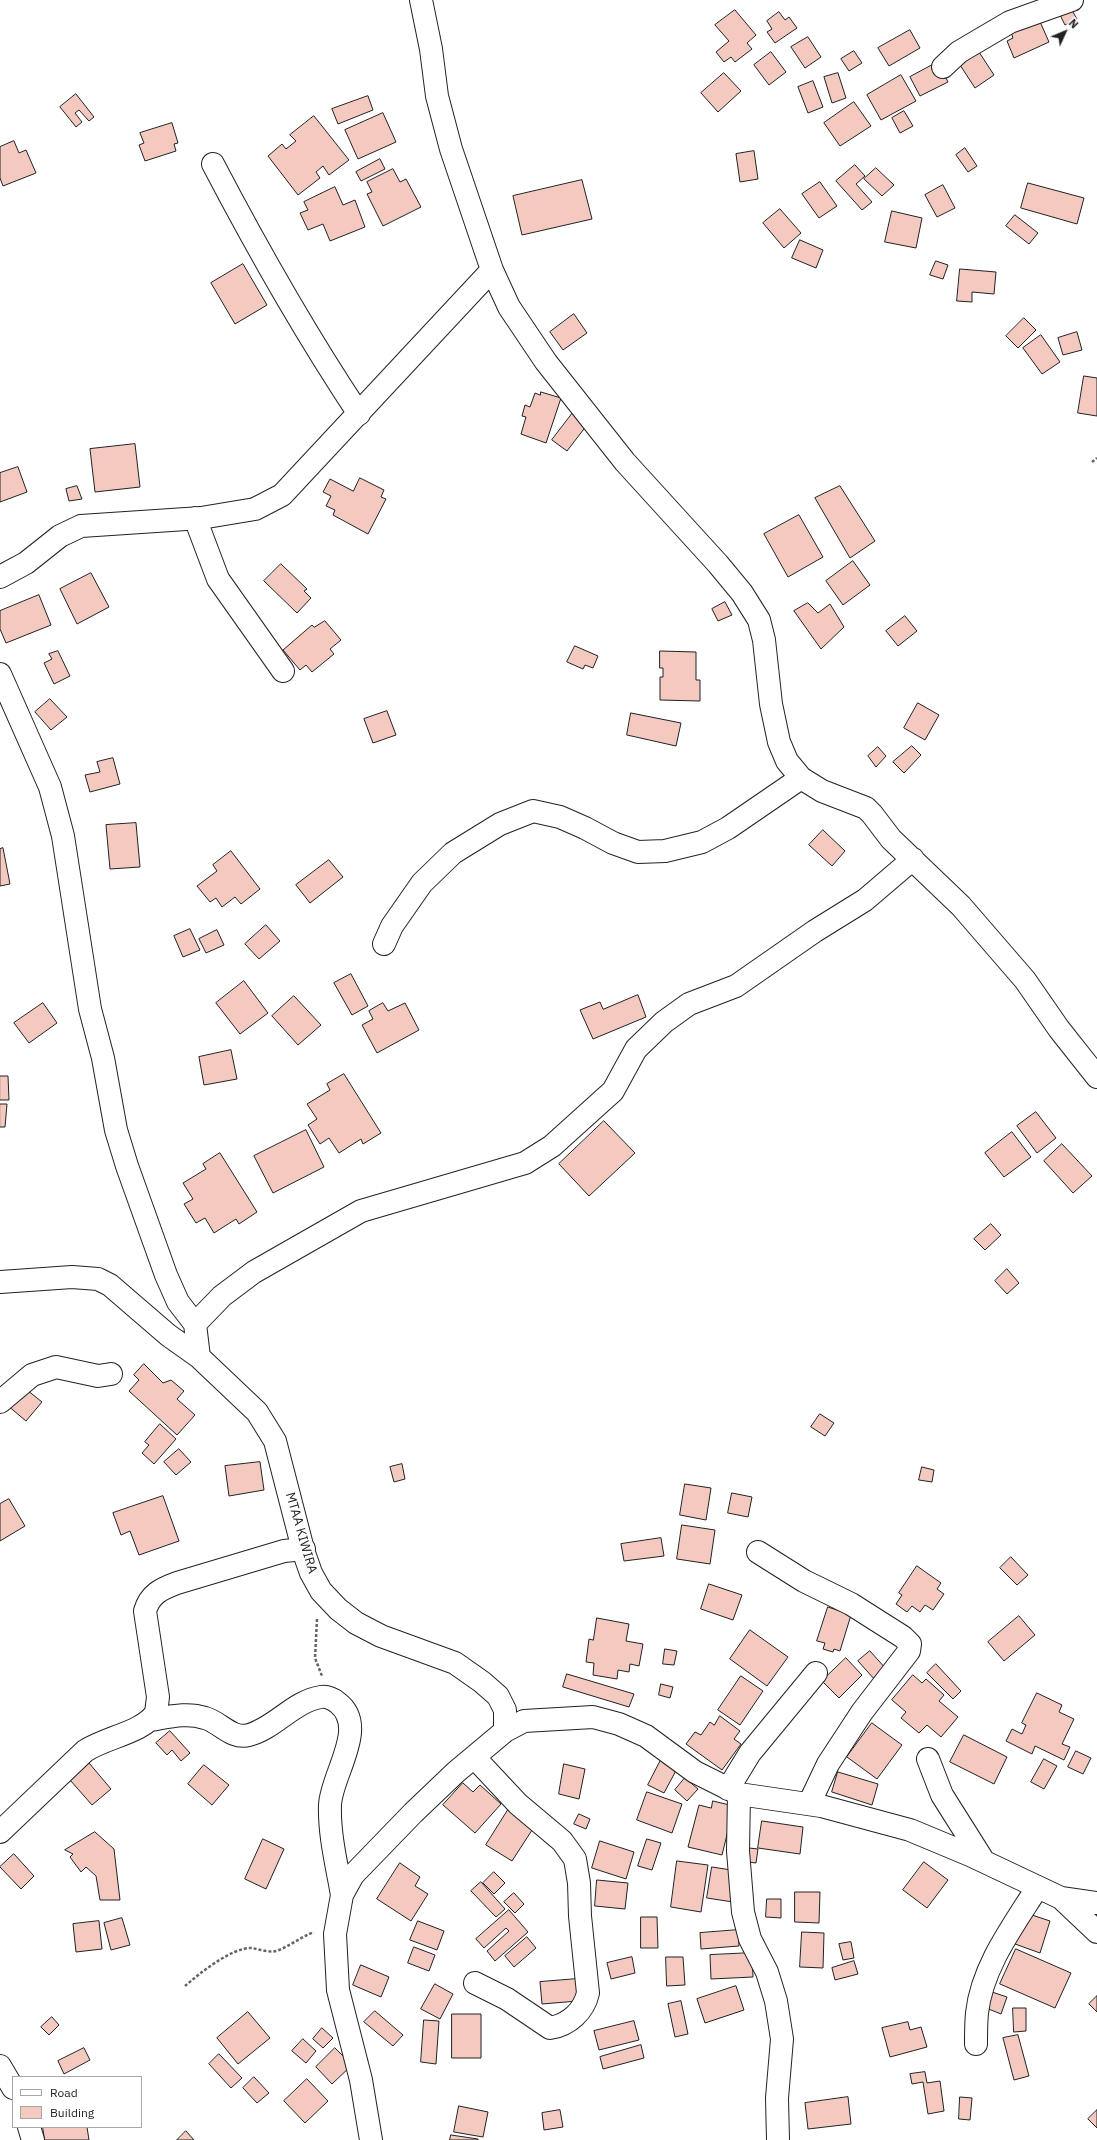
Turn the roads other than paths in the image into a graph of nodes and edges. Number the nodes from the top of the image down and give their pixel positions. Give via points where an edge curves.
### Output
1 (422, 0) edge
2 (1072, 0) edge
3 (943, 67) dead end
4 (213, 164) dead end
5 (492, 270) junction
6 (359, 414) junction
7 (195, 518) junction
8 (0, 577) edge
9 (283, 671) dead end
10 (0, 674) edge
11 (801, 778) junction
12 (913, 859) junction
13 (384, 944) dead end
14 (1097, 1077) edge
15 (0, 1282) edge
16 (195, 1324) junction
17 (199, 1357) junction
18 (111, 1374) dead end
19 (0, 1402) edge
20 (304, 1548) junction
21 (758, 1552) dead end
22 (816, 1673) dead end
23 (151, 1720) junction
24 (505, 1731) junction
25 (474, 1757) junction
26 (928, 1759) dead end
27 (734, 1791) junction
28 (809, 1804) junction
29 (0, 1832) edge
30 (983, 1860) junction
31 (1037, 1888) junction
32 (342, 1895) junction
33 (1061, 1898) junction
34 (1097, 1903) edge
35 (1097, 1932) edge
36 (475, 1983) dead end
37 (976, 2044) dead end
38 (0, 2066) edge
39 (12, 2086) edge
40 (29, 2128) edge
41 (33, 2140) edge
42 (371, 2140) edge
43 (778, 2140) edge

1 - 5 street via 437,96 451,149
2 - 3 street via 1010,22 959,52
4 - 6 street via 259,252 322,358
5 - 6 street
5 - 11 street via 509,307 546,362 625,462 742,593 759,620 779,742 787,761
6 - 7 street via 282,495 255,509
7 - 8 street via 81,526 60,536 26,563
7 - 9 street via 218,579
10 - 16 street via 50,787 64,836 90,1009 116,1130 166,1275 178,1302
11 - 12 street via 822,791 866,808 891,839
11 - 13 street via 728,828 702,842 666,851 638,852 613,843 560,817 533,811 500,824 452,853 422,883 392,926
12 - 14 street via 961,906 1025,980
12 - 16 street via 865,900 736,986 689,1004 664,1022 636,1049 612,1091 552,1146 525,1163 361,1211 254,1272 222,1296
15 - 17 street, MTAA KIWIRA via 72,1277 98,1279 110,1285 168,1335
16 - 17 street
17 - 20 street, MTAA KIWIRA via 257,1412 275,1441
18 - 19 street via 98,1376 56,1367 32,1375
20 - 23 street via 284,1551 178,1583 160,1589 153,1595 145,1611 158,1697 156,1713
20 - 24 street, MTAA KIWIRA via 311,1573 321,1591 338,1610 381,1636 455,1663 482,1682 498,1696 505,1710
21 - 28 street via 804,1581 851,1604 910,1644 909,1651 862,1712 828,1764
22 - 27 street via 750,1753
23 - 29 street via 96,1744 85,1752
23 - 32 street via 187,1714 206,1718 235,1735 249,1735 304,1703 322,1696 332,1698 342,1706 348,1716 350,1732 330,1805
24 - 25 street
24 - 27 street via 524,1721 593,1717 619,1724 646,1736 695,1772
25 - 32 street via 382,1844 353,1875
25 - 36 street via 518,1804 562,1841 575,1858 588,1993 586,2004 573,2017 561,2026 550,2028 506,1999
26 - 30 street via 942,1794
27 - 28 street
27 - 43 street via 743,1912 750,1939 767,1972 776,2001 782,2039 777,2098
28 - 30 street via 910,1830
30 - 31 street
31 - 33 street
31 - 37 street via 995,1958 983,1988 977,2012
32 - 42 street via 334,1934 338,1990 362,2080
33 - 34 street
33 - 35 street
38 - 39 street
40 - 41 street

